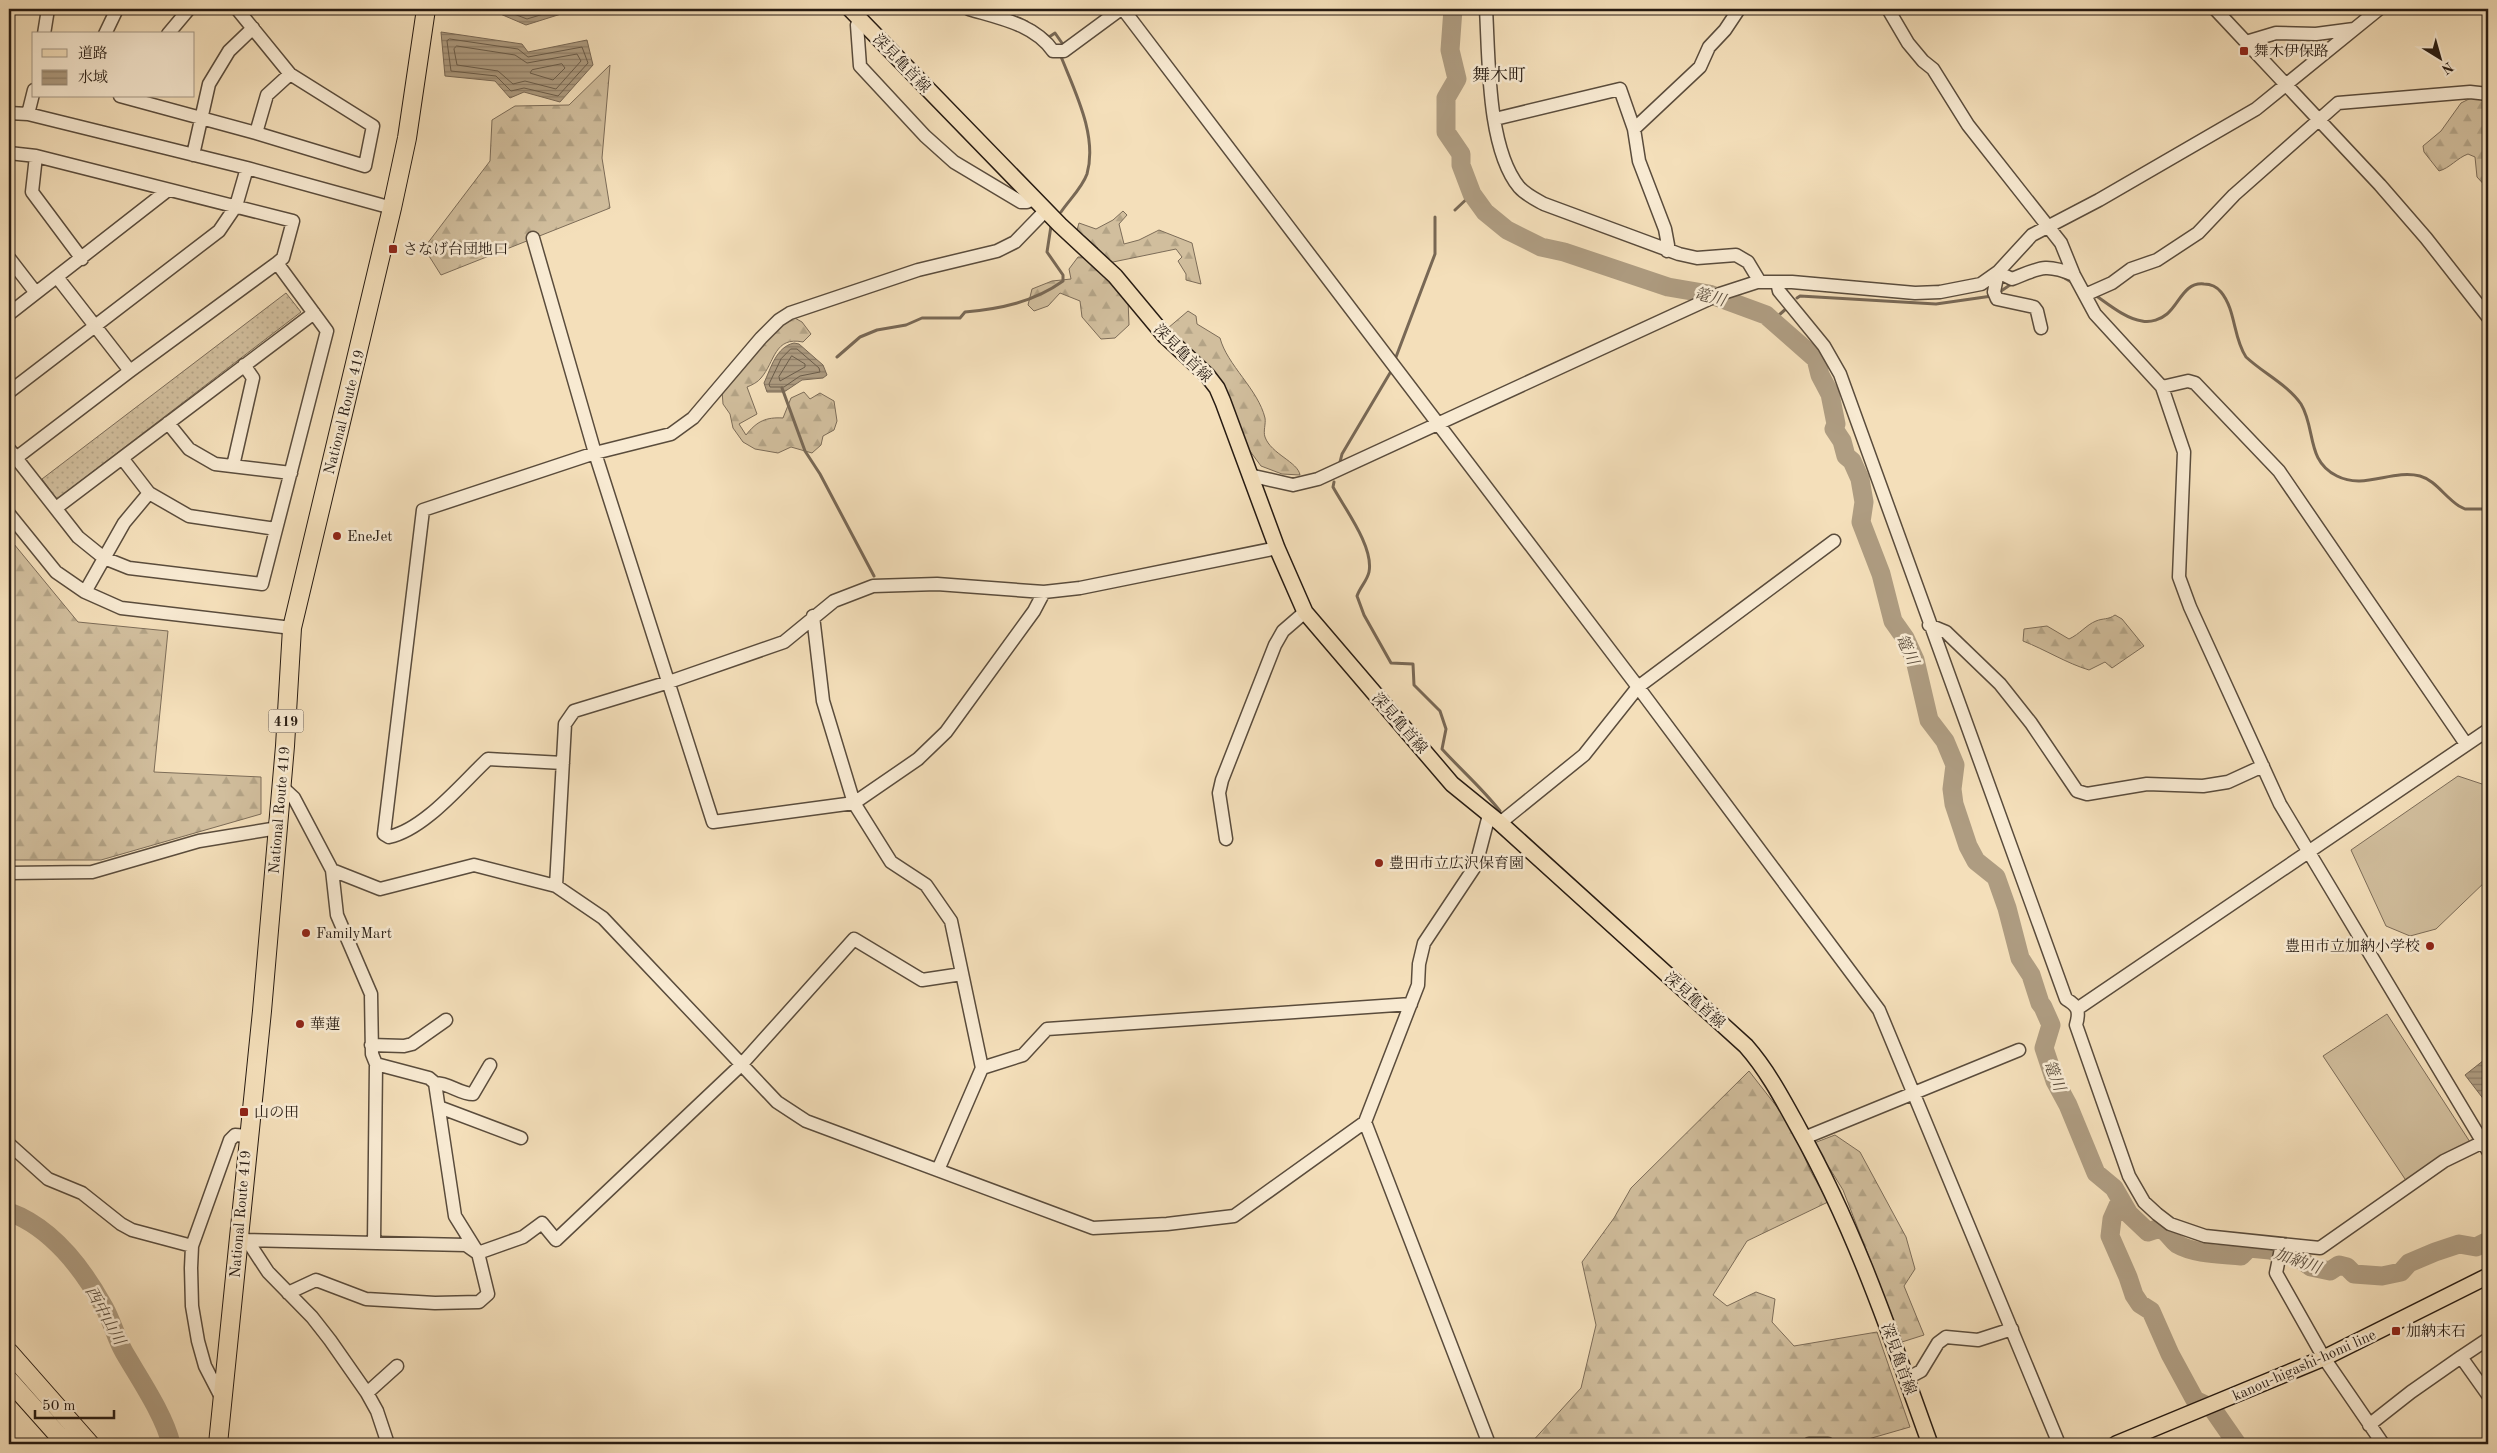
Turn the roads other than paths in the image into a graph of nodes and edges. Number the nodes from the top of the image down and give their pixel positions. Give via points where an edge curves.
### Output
1 (48, 9) edge
2 (117, 9) edge
3 (189, 9) edge
4 (237, 9) edge
5 (426, 9) edge
6 (969, 9) edge
7 (1122, 9) edge
8 (1486, 9) edge
9 (1739, 9) edge
10 (2215, 9) edge
11 (2379, 9) edge
12 (1892, 10) edge
13 (855, 14) edge
14 (253, 28) junction
15 (2354, 29) junction
16 (44, 32) edge
17 (106, 32) edge
18 (170, 32) edge
19 (2246, 42) junction
20 (290, 74) junction
21 (2286, 84) junction
22 (2488, 94) edge
23 (32, 98) edge
24 (132, 98) edge
25 (145, 100) edge
26 (9, 114) edge
27 (28, 114) junction
28 (202, 118) junction
29 (1495, 119) junction
30 (2318, 119) junction
31 (1634, 129) junction
32 (256, 133) junction
33 (9, 153) edge
34 (193, 155) junction
35 (36, 156) junction
36 (247, 168) junction
37 (168, 190) junction
38 (1033, 198) junction
39 (236, 206) junction
40 (392, 208) junction
41 (1046, 210) junction
42 (2049, 226) junction
43 (532, 238) dead end
44 (1667, 251) junction
45 (9, 258) edge
46 (82, 258) junction
47 (277, 263) junction
48 (1998, 272) junction
49 (2074, 275) junction
50 (57, 277) junction
51 (1758, 282) junction
52 (1777, 282) junction
53 (36, 293) junction
54 (2085, 295) junction
55 (314, 312) junction
56 (9, 314) edge
57 (2488, 317) edge
58 (95, 327) junction
59 (2041, 328) dead end
60 (244, 365) junction
61 (130, 371) junction
62 (2162, 387) junction
63 (9, 392) edge
64 (168, 423) junction
65 (1438, 424) junction
66 (12, 453) edge
67 (595, 453) junction
68 (122, 458) junction
69 (233, 466) junction
70 (290, 473) junction
71 (1250, 474) junction
72 (149, 493) junction
73 (56, 508) junction
74 (9, 514) edge
75 (276, 529) junction
76 (1834, 540) dead end
77 (1277, 548) junction
78 (104, 558) junction
79 (85, 592) junction
80 (1044, 592) junction
81 (1305, 612) junction
82 (813, 616) junction
83 (1930, 625) junction
84 (292, 628) junction
85 (669, 682) junction
86 (1638, 687) junction
87 (2487, 733) edge
88 (2466, 744) junction
89 (563, 763) junction
90 (2263, 766) junction
91 (281, 786) junction
92 (854, 803) junction
93 (1495, 819) junction
94 (278, 828) junction
95 (1226, 839) dead end
96 (2308, 851) junction
97 (332, 870) junction
98 (9, 873) edge
99 (556, 886) junction
100 (962, 974) junction
101 (1411, 1004) junction
102 (2077, 1009) junction
103 (446, 1020) dead end
104 (372, 1045) junction
105 (2019, 1050) dead end
106 (376, 1064) junction
107 (490, 1065) dead end
108 (741, 1065) junction
109 (982, 1068) junction
110 (435, 1083) junction
111 (1914, 1091) junction
112 (439, 1107) junction
113 (1365, 1122) junction
114 (247, 1136) junction
115 (521, 1138) dead end
116 (1804, 1138) junction
117 (9, 1144) edge
118 (2486, 1146) edge
119 (938, 1170) junction
120 (243, 1238) junction
121 (374, 1242) junction
122 (192, 1246) junction
123 (2282, 1246) junction
124 (478, 1253) junction
125 (2488, 1276) edge
126 (288, 1293) junction
127 (2012, 1330) junction
128 (2488, 1339) edge
129 (9, 1352) edge
130 (2462, 1357) junction
131 (2324, 1358) junction
132 (397, 1366) dead end
133 (1906, 1379) junction
134 (9, 1380) edge
135 (367, 1393) junction
136 (2488, 1394) edge
137 (221, 1397) junction
138 (2370, 1425) junction
139 (66, 1444) edge
140 (90, 1444) edge
141 (218, 1444) edge
142 (388, 1444) edge
143 (1489, 1444) edge
144 (1809, 1444) edge
145 (1828, 1444) edge
146 (1930, 1444) edge
147 (2059, 1444) edge
148 (2116, 1444) edge
149 (2383, 1444) edge

1 - 16 street
2 - 17 street
3 - 18 street
4 - 14 street
5 - 40 highway, National Route 419 / 419 via 407,138
6 - 7 street via 1026,28 1053,51 1061,51
7 - 65 street
8 - 29 street
9 - 31 street via 1709,46 1700,67
10 - 19 street
11 - 15 street
12 - 42 street via 1908,43 1933,69 1984,146 2039,218
13 - 38 main road, 深見亀首線
13 - 38 street via 858,62 888,98 954,162 1021,202
14 - 20 street
14 - 28 street via 230,51 209,84
15 - 19 street via 2316,34 2276,33
15 - 21 street
19 - 21 street
20 - 32 street via 267,95
20 - 32 street via 373,126 365,166
21 - 30 street
21 - 42 street via 2256,109
22 - 30 street via 2470,92 2343,101
23 - 27 street
24 - 25 street
25 - 28 street
26 - 27 street
27 - 34 street
28 - 32 street
28 - 34 street
29 - 31 street via 1620,88
29 - 44 street via 1506,165 1520,188 1530,197
30 - 54 street via 2234,195 2198,233 2157,260 2131,269 2112,283
30 - 57 street via 2426,238
31 - 44 street via 1639,161 1665,229
33 - 35 street
34 - 36 street
35 - 37 street
35 - 46 street via 32,192
36 - 39 street
36 - 40 street
37 - 39 street
37 - 46 street
38 - 41 main road, 深見亀首線
39 - 47 street via 293,221 283,258
39 - 58 street via 219,231
40 - 84 highway, National Route 419 / 419
41 - 67 street via 1021,236 997,252 918,270 790,313 778,320 761,338 683,427 671,434
41 - 71 main road, 深見亀首線 via 1115,276 1165,336 1207,375 1217,388
42 - 48 street via 2032,235
42 - 49 street via 2065,251
43 - 67 street
44 - 51 street via 1697,258 1736,255 1748,262
45 - 53 street
46 - 50 street
47 - 55 street
47 - 61 street
48 - 49 street via 2012,279 2053,266
48 - 52 street via 1981,284 1940,292 1915,293
48 - 59 street via 1994,292 2002,300 2034,307
49 - 54 street
50 - 53 street
50 - 58 street
51 - 52 street
51 - 65 street via 1720,294
52 - 83 street via 1779,291 1824,346 1840,374
53 - 56 street
54 - 62 street via 2095,314
55 - 60 street
55 - 70 street via 327,331
58 - 61 street
58 - 63 street
60 - 64 street
60 - 69 street via 253,378
61 - 66 street
62 - 88 street via 2195,383 2279,471
62 - 90 street via 2184,452 2180,583
64 - 68 street
64 - 69 street via 189,449 215,464
65 - 71 street via 1303,484 1280,484
65 - 86 street
66 - 73 street
67 - 85 street
67 - 89 street via 423,510 384,834 394,836 416,825 488,759
68 - 72 street
68 - 73 street
69 - 70 street
70 - 75 street
71 - 77 main road, 深見亀首線
72 - 75 street via 189,516
72 - 78 street via 124,523
73 - 78 street via 78,537
74 - 79 street via 56,572
75 - 78 street via 262,584 129,568
76 - 86 street
77 - 80 street via 1080,588
77 - 81 main road, 深見亀首線
78 - 79 street
79 - 84 street via 121,608
80 - 82 street via 937,584 873,586 834,600
80 - 92 street via 1034,611 946,732 918,760
81 - 93 main road, 深見亀首線 via 1452,784
81 - 95 street via 1283,631 1275,644 1222,780 1219,793
82 - 85 street via 784,642
82 - 92 street via 823,701
83 - 90 street via 1946,632 2000,684 2077,791 2087,794 2147,784 2203,786 2228,782
83 - 102 street via 2066,999
84 - 91 highway, National Route 419 / 419
85 - 89 street via 574,711 565,724
85 - 92 street via 713,822
86 - 93 street via 1584,755
86 - 111 street via 1879,1010
87 - 88 street
88 - 96 street
89 - 99 street
90 - 96 street via 2280,804
91 - 94 highway, National Route 419 / 419
91 - 97 street via 294,798
92 - 100 street via 891,862 926,885 950,921
93 - 101 street via 1476,865 1424,943 1418,985
93 - 116 main road, 深見亀首線 via 1746,1046 1764,1067
94 - 98 street via 198,841 92,872
94 - 114 highway, National Route 419 / 419
96 - 102 street
96 - 118 street
97 - 99 street via 380,889 474,864
97 - 104 street via 337,916 371,994
99 - 108 street via 603,918
100 - 108 street via 922,980 854,939
100 - 109 street
101 - 109 street via 1047,1029 1023,1056
101 - 113 street
102 - 123 street via 2076,1024 2129,1176 2144,1202 2170,1224 2205,1236
103 - 104 street via 412,1044
104 - 106 street
105 - 111 street
106 - 110 street via 429,1078
106 - 121 street
107 - 110 street via 473,1094
108 - 119 street via 777,1102 806,1121
108 - 124 street via 556,1240 542,1223 523,1237
109 - 119 street
110 - 112 street
111 - 116 street
111 - 127 street
112 - 115 street
112 - 124 street via 455,1216
113 - 119 street via 1234,1216 1167,1224 1093,1228
113 - 143 street
114 - 120 highway, National Route 419 / 419
114 - 122 street via 235,1135 230,1140
116 - 133 main road, 深見亀首線 via 1853,1234
117 - 122 street via 48,1179 82,1193 121,1224
118 - 123 street via 2444,1161 2320,1248
120 - 121 street
120 - 126 street
120 - 137 highway, National Route 419 / 419
121 - 124 street via 466,1245
122 - 137 street via 192,1306 198,1341 205,1366
123 - 131 street via 2276,1273
124 - 126 street via 488,1294 479,1302 366,1299 316,1280
125 - 131 main road, kanou-higashi-homi line
126 - 135 street via 312,1317
127 - 133 street via 1978,1340 1946,1337 1938,1342 1921,1371
127 - 147 street
128 - 130 street
129 - 140 highway
130 - 136 street
130 - 138 street
131 - 138 street
131 - 148 main road, kanou-higashi-homi line
132 - 135 street
133 - 146 main road, 深見亀首線
134 - 139 highway
135 - 142 street
137 - 141 highway, National Route 419 / 419
138 - 149 street
144 - 145 street

